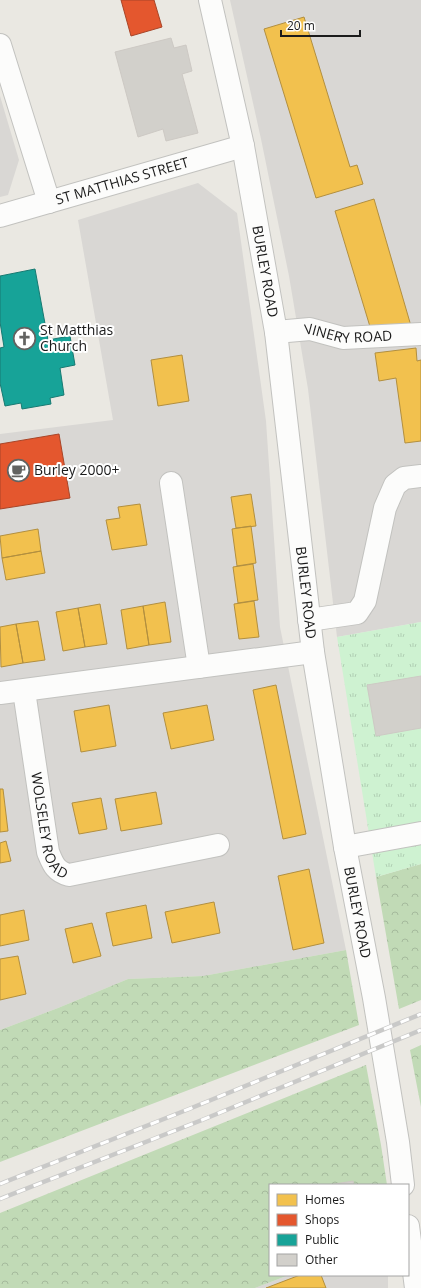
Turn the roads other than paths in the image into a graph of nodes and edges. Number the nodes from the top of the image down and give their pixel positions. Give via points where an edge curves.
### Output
1 (210, 0) edge
2 (0, 45) edge
3 (243, 146) junction
4 (49, 202) junction
5 (0, 216) edge
6 (276, 332) junction
7 (421, 334) edge
8 (421, 476) edge
9 (171, 483) dead end
10 (309, 620) junction
11 (313, 652) junction
12 (198, 666) junction
13 (24, 691) junction
14 (0, 693) edge
15 (421, 833) edge
16 (218, 845) dead end
17 (345, 847) junction
18 (403, 1184) edge
19 (409, 1234) edge
20 (416, 1288) edge

1 - 3 street, BURLEY ROAD
2 - 4 street
3 - 4 street, ST MATTHIAS STREET
3 - 6 street, BURLEY ROAD
4 - 5 street, ST MATTHIAS STREET
6 - 7 street, VINERY ROAD via 310,329 343,338
6 - 10 street, BURLEY ROAD
8 - 10 street via 404,478 395,485 385,508 364,601 357,613
9 - 12 street
10 - 11 street, BURLEY ROAD
11 - 12 street
11 - 17 street, BURLEY ROAD
12 - 13 street
13 - 14 street
13 - 16 street, WOLSELEY ROAD via 48,852 60,873 69,875
15 - 17 street
17 - 18 street, BURLEY ROAD via 374,998
19 - 20 street

